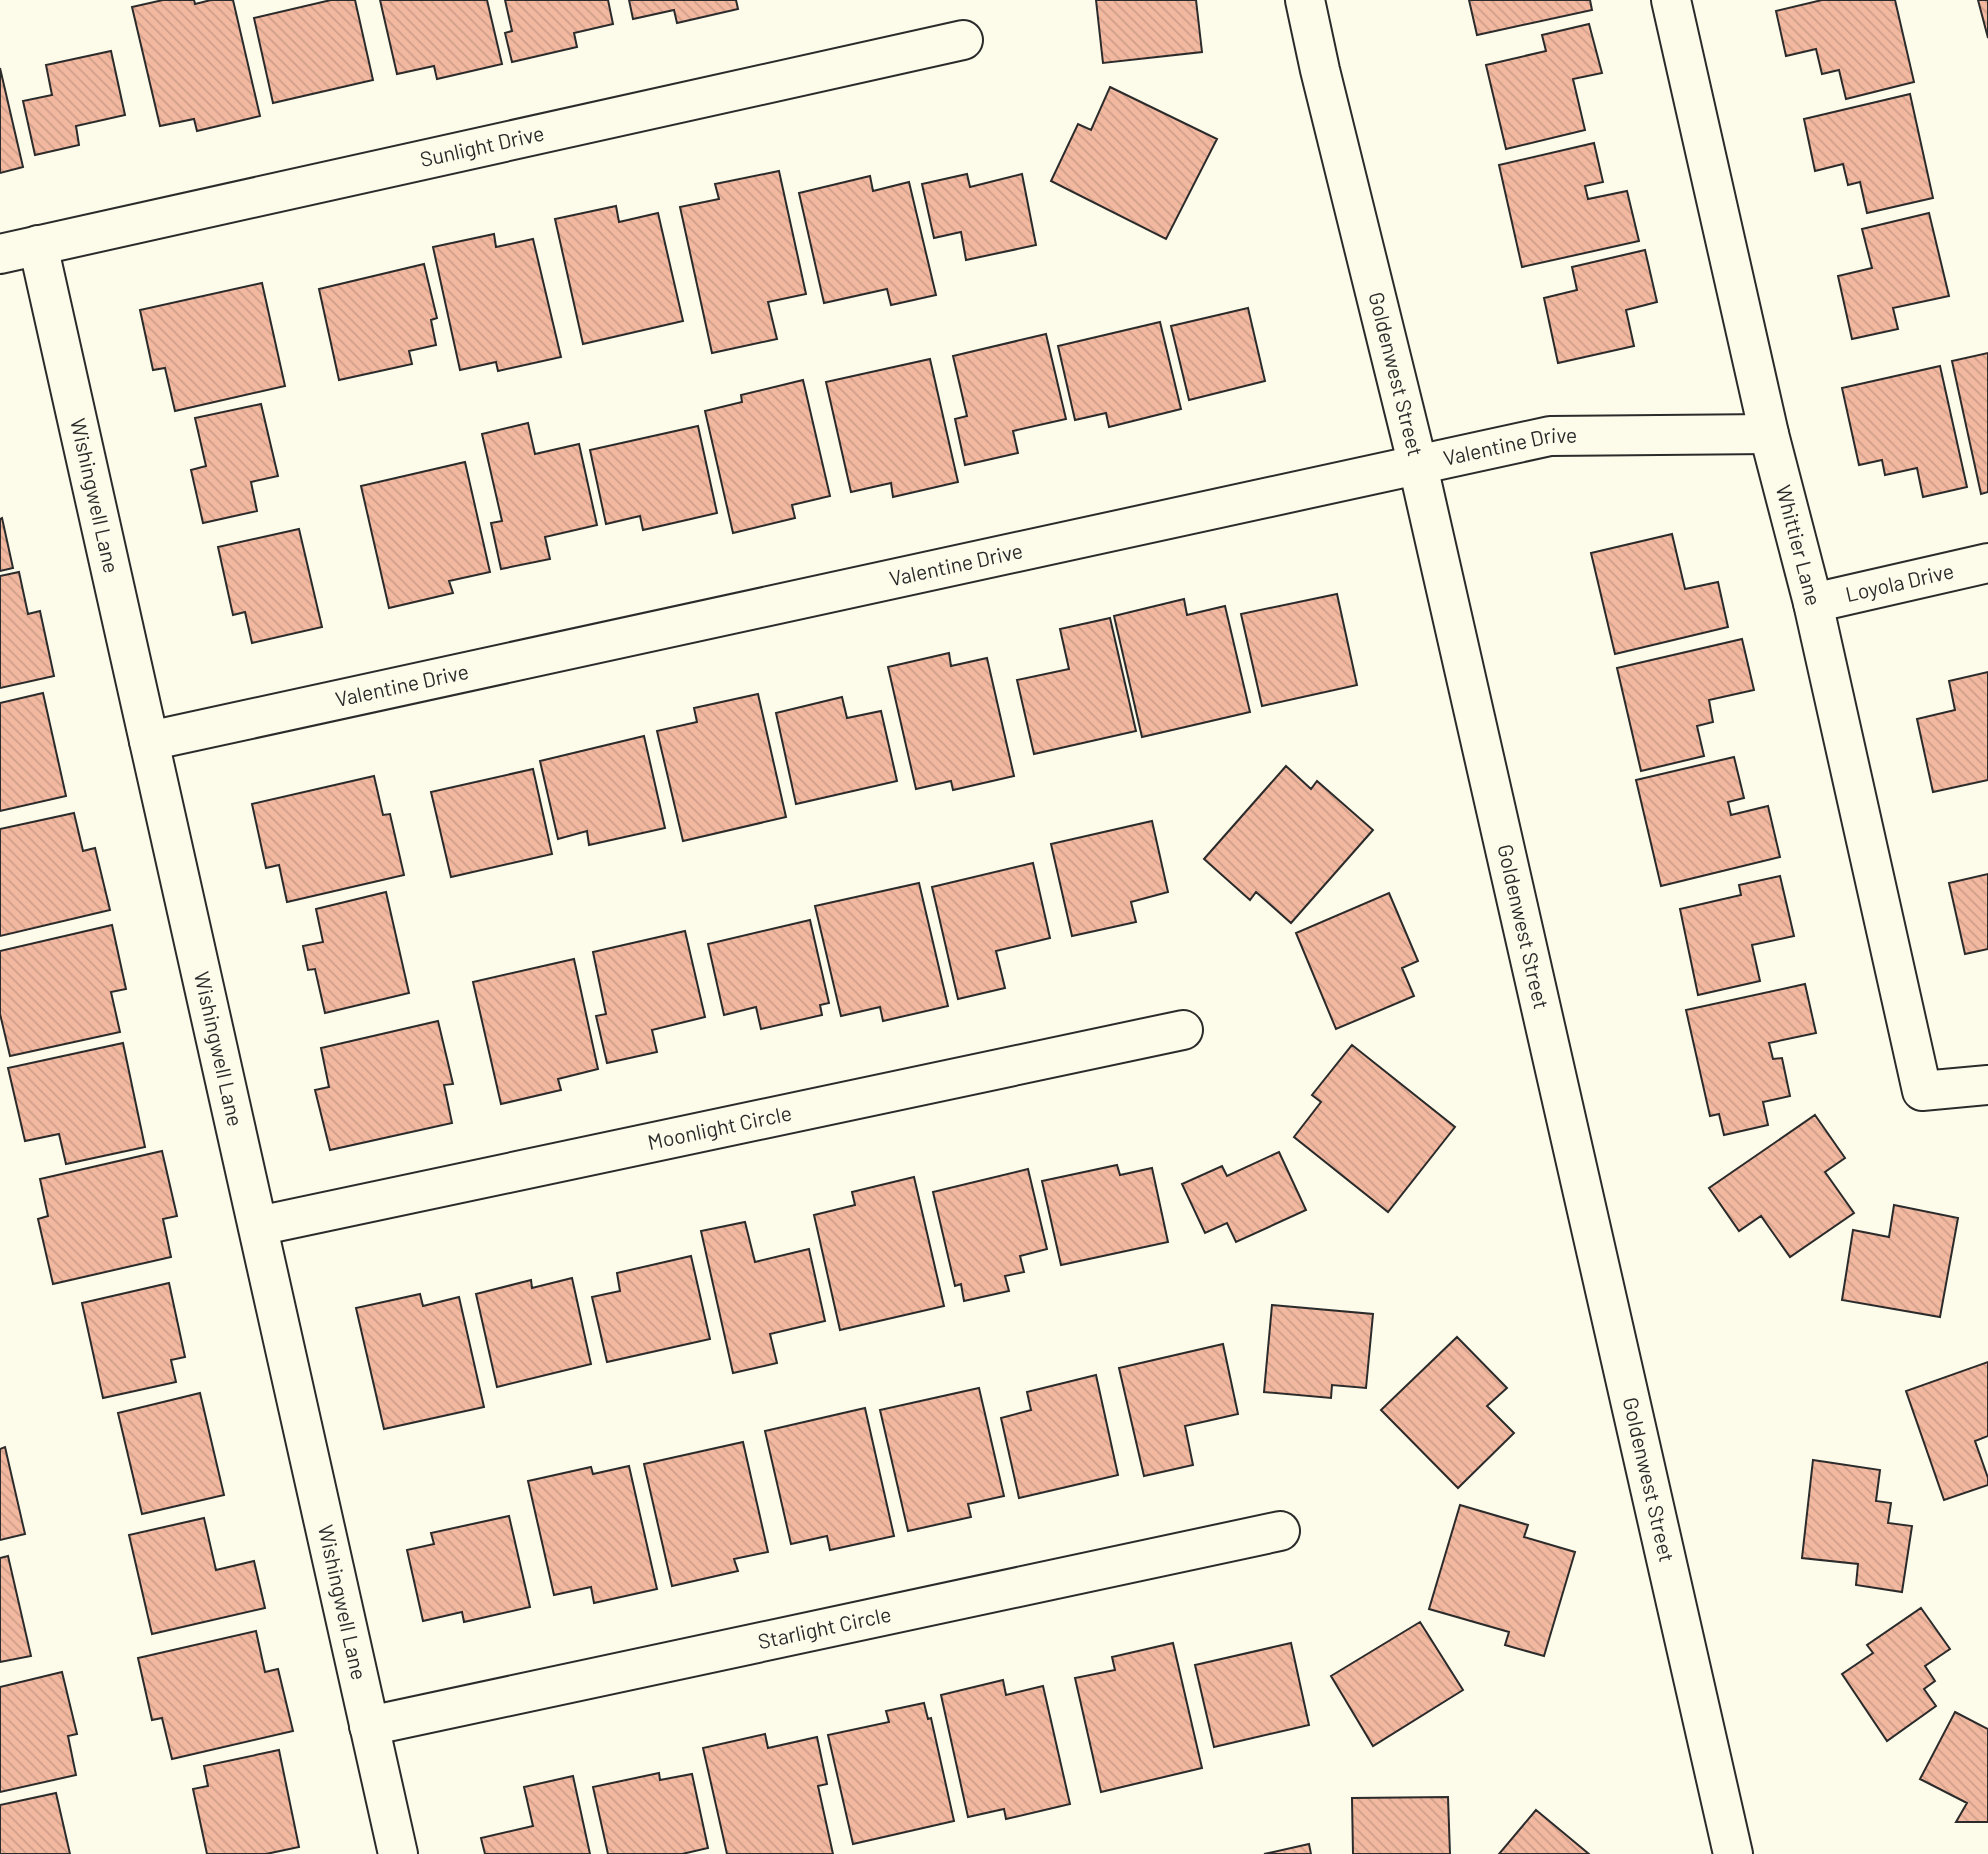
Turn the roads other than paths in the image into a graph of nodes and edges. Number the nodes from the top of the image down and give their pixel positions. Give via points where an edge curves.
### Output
1 (1305, 0) edge
2 (1671, 0) edge
3 (963, 40) dead end
4 (38, 245) junction
5 (0, 254) edge
6 (1769, 434) junction
7 (1418, 466) junction
8 (1988, 563) edge
9 (1812, 603) junction
10 (149, 741) junction
11 (1183, 1030) dead end
12 (1988, 1084) edge
13 (258, 1226) junction
14 (1280, 1531) dead end
15 (369, 1726) junction
16 (398, 1854) edge
17 (1733, 1854) edge

1 - 7 street, Goldenwest Street
2 - 6 street, Whittier Lane
3 - 4 street, Sunlight Drive
4 - 5 street, Sunlight Drive
4 - 10 street, Wishingwell Lane
6 - 7 street, Valentine Drive via 1550,436
6 - 9 street, Whittier Lane
7 - 10 street, Valentine Drive
7 - 17 street, Goldenwest Street
8 - 9 street, Loyola Drive
9 - 12 street, Whittier Lane via 1922,1091
10 - 13 street, Wishingwell Lane
11 - 13 street, Moonlight Circle
13 - 15 street, Wishingwell Lane
14 - 15 street, Starlight Circle
15 - 16 street, Wishingwell Lane

